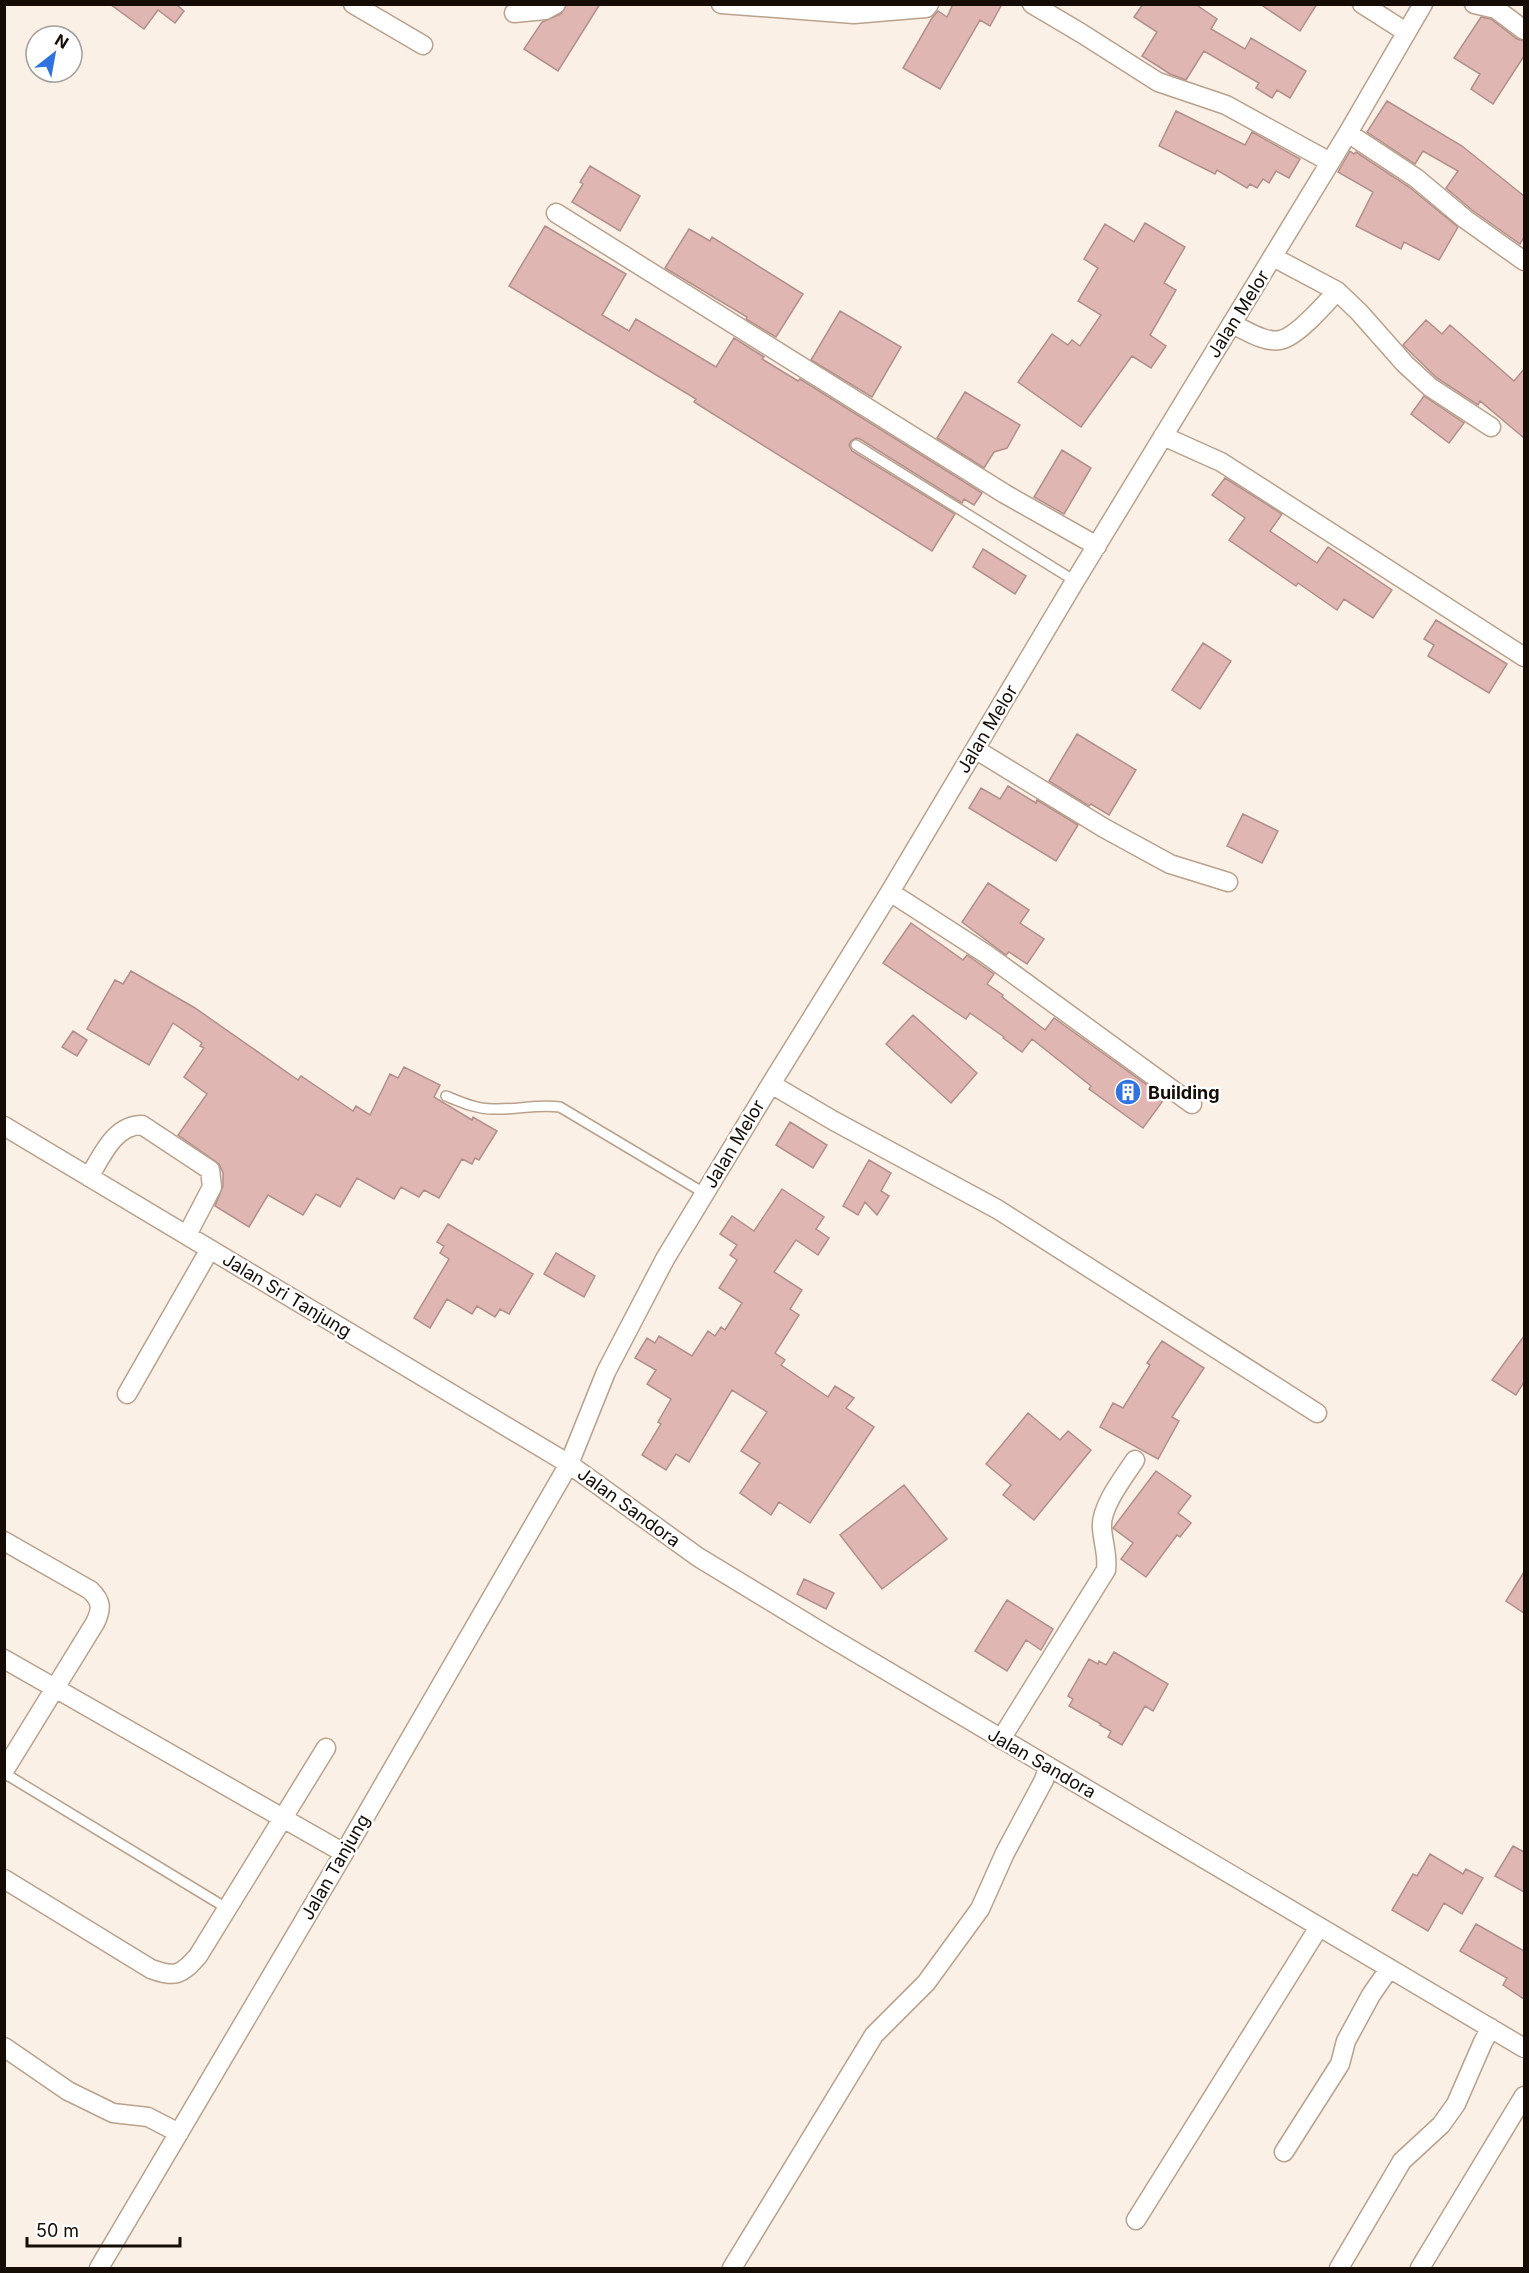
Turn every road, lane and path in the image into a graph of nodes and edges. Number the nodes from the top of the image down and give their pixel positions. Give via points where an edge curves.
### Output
1 (353, 4) edge
2 (555, 4) edge
3 (721, 4) edge
4 (929, 4) edge
5 (1032, 4) edge
6 (1362, 4) edge
7 (1423, 4) edge
8 (1474, 4) edge
9 (514, 13) dead end
10 (1524, 30) edge
11 (1406, 32) junction
12 (423, 45) dead end
13 (1348, 133) junction
14 (1330, 162) junction
15 (556, 213) dead end
16 (1274, 257) junction
17 (1524, 261) edge
18 (1337, 291) junction
19 (1232, 324) junction
20 (1491, 427) dead end
21 (1163, 436) junction
22 (856, 445) dead end
23 (1097, 546) junction
24 (1075, 581) junction
25 (1524, 657) edge
26 (975, 749) junction
27 (1228, 882) dead end
28 (890, 892) junction
29 (771, 1084) junction
30 (446, 1096) dead end
31 (1192, 1104) dead end
32 (4, 1126) edge
33 (89, 1177) junction
34 (704, 1193) junction
35 (187, 1235) junction
36 (206, 1256) junction
37 (127, 1394) dead end
38 (1317, 1413) dead end
39 (1135, 1460) dead end
40 (569, 1464) junction
41 (4, 1540) edge
42 (4, 1659) edge
43 (55, 1689) junction
44 (1001, 1739) junction
45 (326, 1748) dead end
46 (4, 1772) edge
47 (1046, 1773) junction
48 (282, 1819) junction
49 (339, 1850) junction
50 (4, 1879) edge
51 (228, 1909) junction
52 (1316, 1933) junction
53 (1389, 1969) junction
54 (1487, 2035) junction
55 (4, 2047) edge
56 (1524, 2048) edge
57 (1524, 2096) edge
58 (179, 2133) junction
59 (1284, 2152) dead end
60 (1136, 2220) dead end
61 (99, 2268) edge
62 (732, 2268) edge
63 (1339, 2268) edge
64 (1420, 2268) edge

1 - 12 street
2 - 9 street via 545,10
3 - 4 street via 854,14 906,11
5 - 14 street via 1158,82 1226,105
6 - 11 street
7 - 11 street, Jalan Melor
8 - 10 street via 1496,9
11 - 13 street, Jalan Melor
13 - 14 street, Jalan Melor
13 - 17 street via 1416,178
14 - 16 street, Jalan Melor
15 - 23 street via 995,488
16 - 18 street
16 - 19 street, Jalan Melor
18 - 19 street via 1294,333 1280,340 1262,338
18 - 20 street via 1430,387
19 - 21 street, Jalan Melor
21 - 23 street, Jalan Melor
21 - 25 street via 1221,462
22 - 24 lane
23 - 24 street, Jalan Melor
24 - 26 street, Jalan Melor
26 - 27 street via 1170,864
26 - 28 street, Jalan Melor
28 - 29 street, Jalan Melor
28 - 31 street via 995,960
29 - 34 street, Jalan Melor
29 - 38 street via 997,1209
30 - 34 lane via 492,1109 543,1104 560,1107
32 - 33 street, Jalan Sri Tanjung
33 - 35 street, Jalan Sri Tanjung
33 - 35 street via 116,1135 132,1125 142,1125 210,1170 212,1188
34 - 40 street, Jalan Melor via 632,1319
35 - 36 street, Jalan Sri Tanjung
36 - 37 street
36 - 40 street, Jalan Sri Tanjung
39 - 44 street via 1103,1512 1101,1527 1107,1562 1100,1583
40 - 44 street, Jalan Sandora via 698,1557
40 - 49 street, Jalan Tanjung
41 - 43 street via 90,1590 101,1605 95,1623
42 - 43 street
43 - 46 street
43 - 48 street
44 - 47 street, Jalan Sandora
45 - 48 street
46 - 51 lane
47 - 52 street, Jalan Sandora
47 - 62 street via 980,1909 926,1983 873,2035
48 - 49 street
48 - 51 street
49 - 58 street, Jalan Tanjung
50 - 51 street via 166,1975 177,1975 187,1968
52 - 53 street, Jalan Sandora
52 - 60 street
53 - 54 street, Jalan Sandora
53 - 59 street via 1346,2042 1340,2064
54 - 56 street, Jalan Sandora
54 - 63 street via 1455,2104 1441,2125 1402,2161
55 - 58 street via 69,2091 113,2113 148,2117
57 - 64 street
58 - 61 street, Jalan Tanjung

